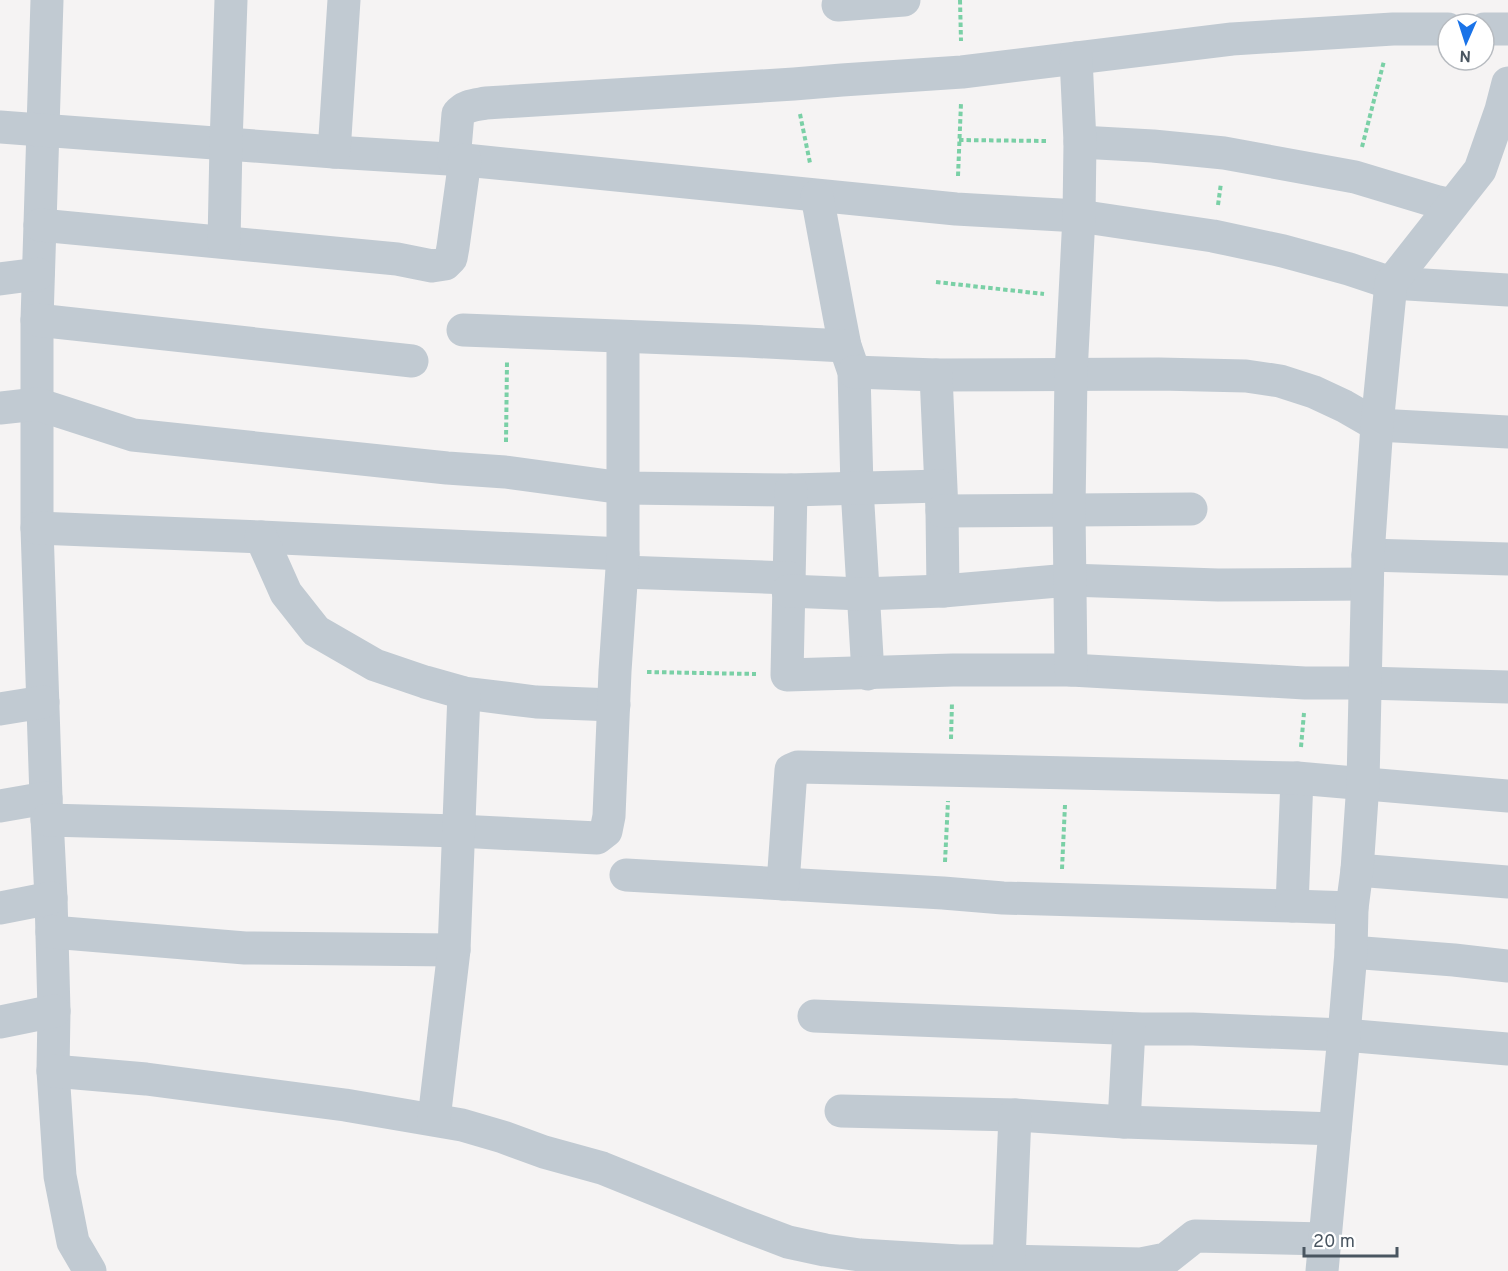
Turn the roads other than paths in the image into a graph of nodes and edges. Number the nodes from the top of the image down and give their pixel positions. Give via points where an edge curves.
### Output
1 (47, 0) edge
2 (231, 0) edge
3 (344, 0) edge
4 (904, 0) edge
5 (838, 5) dead end
6 (1436, 29) edge
7 (1076, 58) junction
8 (1508, 83) edge
9 (0, 127) edge
10 (43, 130) junction
11 (1080, 142) junction
12 (226, 144) junction
13 (334, 152) junction
14 (459, 160) junction
15 (1494, 171) edge
16 (817, 196) junction
17 (1452, 205) junction
18 (1079, 216) junction
19 (40, 225) junction
20 (224, 242) junction
21 (38, 273) junction
22 (0, 279) edge
23 (1391, 283) junction
24 (1508, 290) edge
25 (37, 320) junction
26 (463, 330) dead end
27 (623, 337) junction
28 (850, 359) junction
29 (412, 361) dead end
30 (1071, 374) junction
31 (936, 375) junction
32 (36, 404) junction
33 (0, 408) edge
34 (1377, 425) junction
35 (1508, 432) edge
36 (623, 488) junction
37 (857, 488) junction
38 (791, 490) junction
39 (941, 498) junction
40 (1191, 509) dead end
41 (1069, 510) junction
42 (37, 528) junction
43 (261, 537) junction
44 (1508, 559) edge
45 (623, 563) junction
46 (1367, 570) junction
47 (1070, 580) junction
48 (789, 584) junction
49 (942, 591) junction
50 (862, 594) junction
51 (1071, 670) junction
52 (868, 674) junction
53 (1365, 682) junction
54 (1508, 687) edge
55 (464, 693) junction
56 (43, 702) junction
57 (614, 705) junction
58 (0, 709) edge
59 (1297, 778) junction
60 (1363, 783) junction
61 (1508, 796) edge
62 (0, 806) edge
63 (46, 809) junction
64 (458, 831) junction
65 (1357, 870) junction
66 (626, 875) dead end
67 (1508, 882) edge
68 (783, 884) junction
69 (51, 898) junction
70 (1292, 906) junction
71 (0, 908) edge
72 (1352, 908) junction
73 (52, 932) junction
74 (453, 950) junction
75 (1351, 952) junction
76 (1508, 966) edge
77 (54, 1011) junction
78 (814, 1016) dead end
79 (0, 1022) edge
80 (1129, 1029) junction
81 (1344, 1035) junction
82 (1508, 1049) edge
83 (53, 1071) junction
84 (841, 1111) dead end
85 (1015, 1115) junction
86 (434, 1119) junction
87 (1124, 1122) junction
88 (1335, 1129) junction
89 (1195, 1236) junction
90 (1324, 1255) edge
91 (1009, 1261) junction
92 (959, 1266) edge
93 (90, 1271) edge
94 (1193, 1271) edge

1 - 10 street
2 - 12 street
3 - 13 street
4 - 5 street
6 - 7 street via 1232,39
7 - 11 street
7 - 14 street via 962,72 486,103 462,109 458,114
8 - 15 street
9 - 10 street
10 - 12 street
10 - 19 street
11 - 17 street via 1224,153 1355,177
11 - 18 street
12 - 13 street
12 - 20 street
13 - 14 street
14 - 16 street
14 - 20 street via 453,247 445,264 432,266
15 - 17 street
16 - 18 street
16 - 28 street
17 - 23 street
18 - 23 street via 1283,251
18 - 30 street
19 - 20 street
19 - 21 street
21 - 22 street
21 - 25 street
23 - 24 street
23 - 34 street
25 - 29 street
25 - 32 street
26 - 27 street
27 - 28 street
27 - 36 street
28 - 31 street
28 - 37 street
30 - 31 street
30 - 34 street via 1246,376 1280,381 1334,401
30 - 41 street
31 - 39 street
32 - 33 street
32 - 36 street via 133,435 505,472
32 - 42 street
34 - 35 street
34 - 46 street
36 - 38 street
36 - 45 street
37 - 38 street
37 - 39 street
37 - 50 street
38 - 48 street
39 - 41 street
39 - 49 street
40 - 41 street
41 - 47 street
42 - 43 street
42 - 56 street
43 - 45 street
43 - 55 street via 286,593 316,631 375,665
44 - 46 street
45 - 48 street
45 - 57 street
46 - 47 street via 1218,585
46 - 53 street
47 - 49 street
47 - 51 street
48 - 50 street
48 - 52 street via 787,675
49 - 50 street
50 - 52 street
51 - 52 street
51 - 53 street via 1305,683
53 - 54 street
53 - 60 street
55 - 57 street via 536,702
55 - 64 street
56 - 58 street
56 - 63 street
57 - 64 street via 606,831 597,838
59 - 60 street
59 - 68 street via 798,767 791,770
59 - 70 street
60 - 61 street
60 - 65 street
62 - 63 street
63 - 64 street
63 - 69 street
64 - 74 street
65 - 67 street
65 - 72 street
66 - 68 street
68 - 70 street via 1061,900
69 - 71 street
69 - 73 street
70 - 72 street
72 - 75 street
73 - 74 street via 245,948
73 - 77 street
74 - 86 street
75 - 76 street
75 - 81 street
77 - 79 street
77 - 83 street
78 - 80 street
80 - 81 street
80 - 87 street
81 - 82 street
81 - 88 street
83 - 86 street via 146,1079
83 - 93 street via 60,1176 73,1242
84 - 85 street
85 - 87 street
85 - 91 street
86 - 92 street via 602,1168 788,1242
87 - 88 street
88 - 90 street
89 - 90 street
89 - 91 street via 1166,1259 1141,1264
89 - 94 street
91 - 92 street

